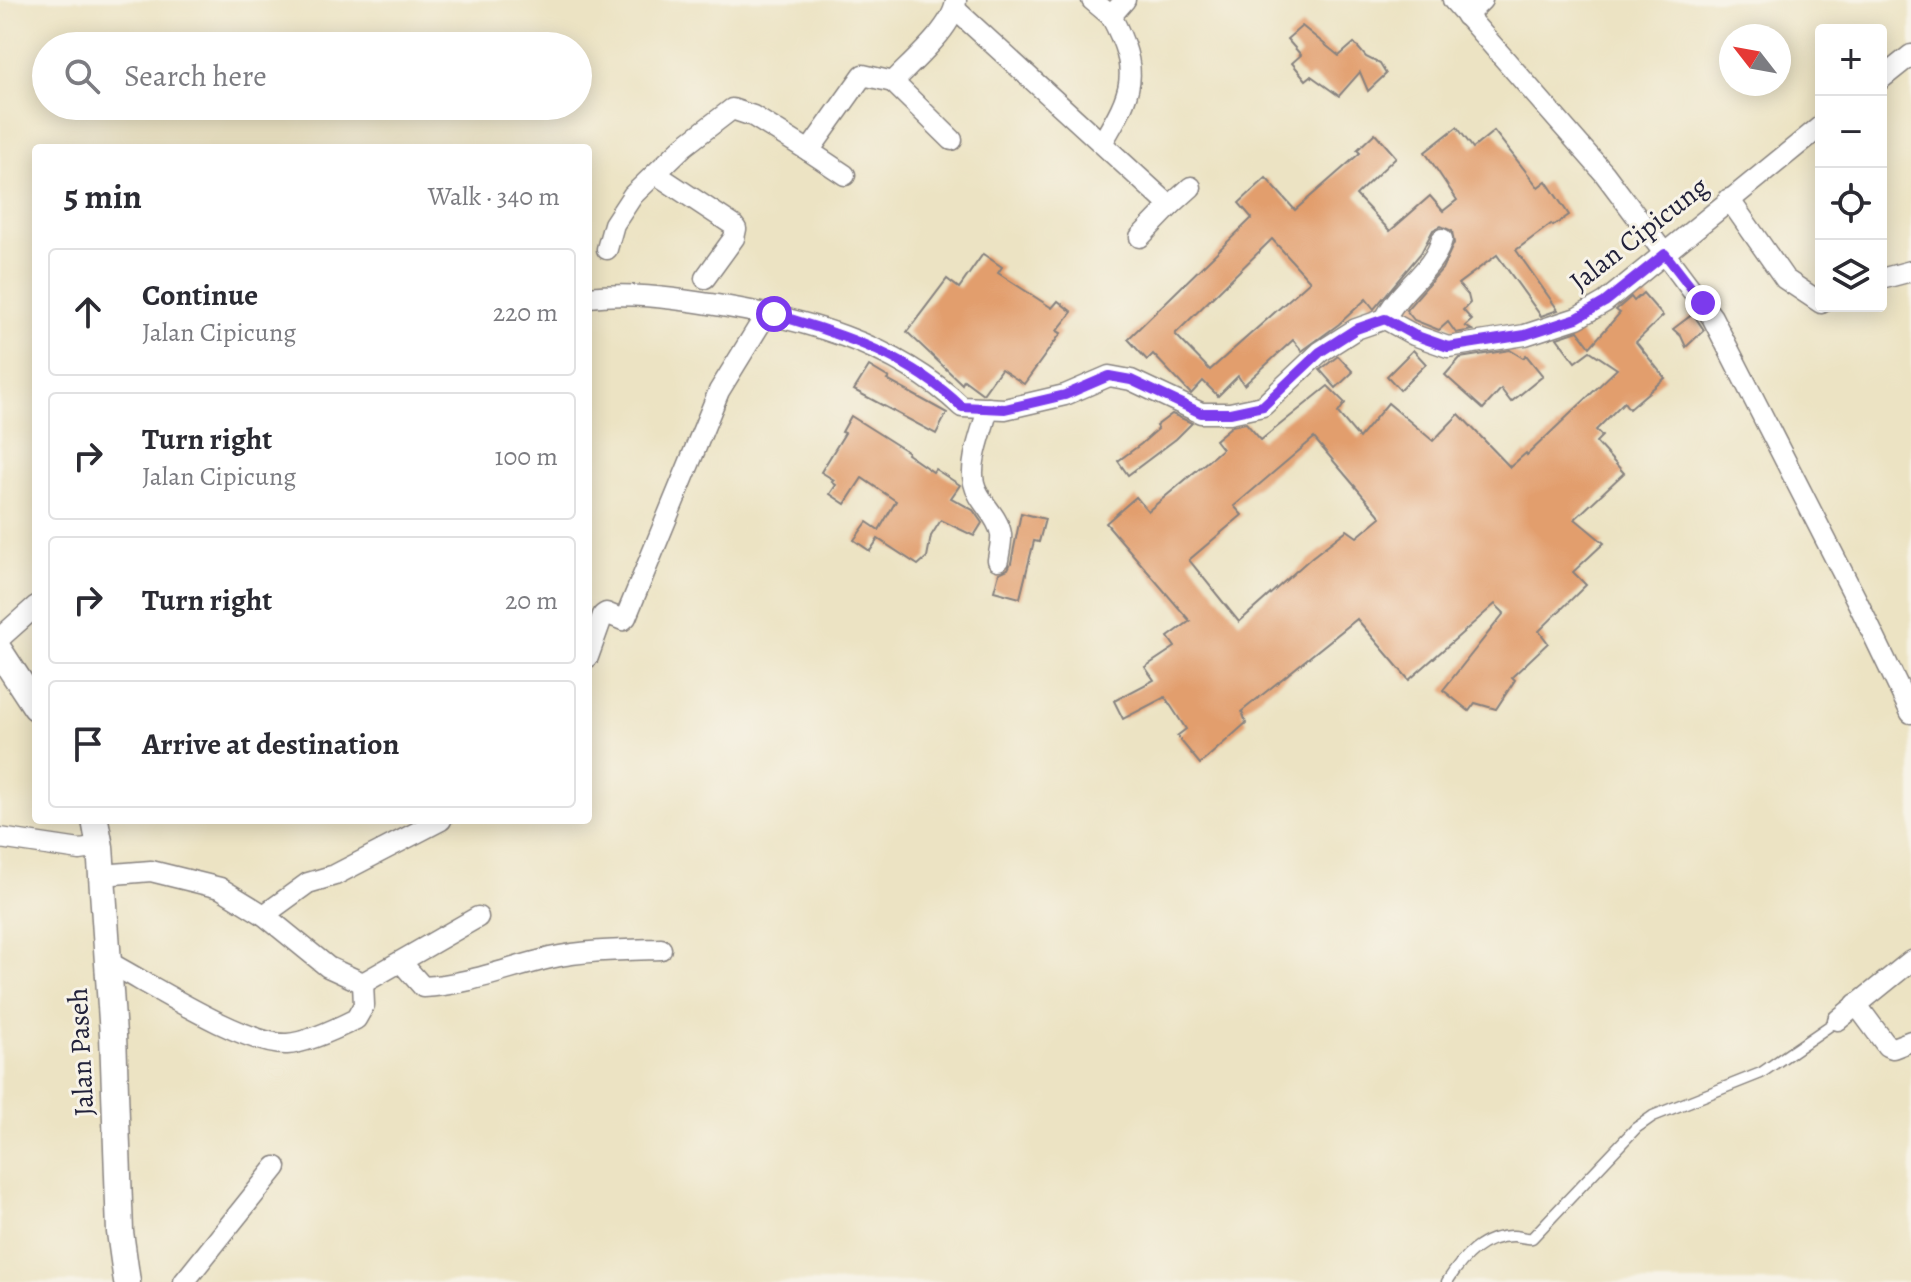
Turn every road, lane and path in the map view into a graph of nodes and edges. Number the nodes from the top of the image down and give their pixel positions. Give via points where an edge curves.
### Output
1 (1092, 0) edge
2 (1482, 0) edge
3 (956, 5) edge
4 (1118, 8) edge
5 (1460, 8) edge
6 (1911, 55) edge
7 (1887, 74) edge
8 (893, 82) junction
9 (1815, 131) edge
10 (952, 140) dead end
11 (1102, 143) junction
12 (809, 151) junction
13 (656, 174) junction
14 (845, 175) dead end
15 (1191, 187) dead end
16 (1729, 199) junction
17 (1170, 206) junction
18 (1140, 237) dead end
19 (1442, 239) dead end
20 (607, 249) dead end
21 (1665, 254) junction
22 (1911, 271) edge
23 (1887, 277) edge
24 (705, 278) dead end
25 (597, 296) edge
26 (1815, 299) edge
27 (767, 313) junction
28 (1385, 319) junction
29 (988, 408) junction
30 (998, 560) dead end
31 (32, 610) edge
32 (0, 638) edge
33 (592, 646) edge
34 (3, 666) edge
35 (32, 702) edge
36 (1911, 713) edge
37 (96, 824) edge
38 (433, 824) edge
39 (0, 838) edge
40 (100, 847) junction
41 (102, 875) junction
42 (264, 915) junction
43 (478, 917) dead end
44 (661, 949) dead end
45 (1911, 961) edge
46 (108, 962) junction
47 (401, 962) junction
48 (363, 983) junction
49 (1856, 1004) junction
50 (1838, 1020) joint
51 (1911, 1041) edge
52 (276, 1167) dead end
53 (127, 1282) edge
54 (184, 1282) edge
55 (1447, 1282) edge

1 - 4 street
2 - 5 street
3 - 8 street via 942,30
3 - 11 street
4 - 11 street via 1131,83
5 - 21 street via 1604,173
6 - 7 street
8 - 10 street
8 - 12 street via 863,75
9 - 16 street, Jalan Cipicung
11 - 17 street
12 - 13 street via 732,109
12 - 14 street
13 - 20 street via 624,206
13 - 24 street via 736,229
15 - 17 street
16 - 21 street, Jalan Cipicung
16 - 26 street via 1785,279
17 - 18 street
19 - 28 street
21 - 28 street, Jalan Cipicung via 1605,302 1577,318 1525,335 1448,347
21 - 36 street via 1712,317
22 - 23 street
25 - 27 street via 642,294
27 - 29 street via 859,340 937,382 962,407
27 - 33 street via 719,391 628,613 623,620 603,615
28 - 29 street via 1356,329 1320,352 1263,406 1201,413 1131,380 1109,376 1065,395
29 - 30 street via 973,480 1002,536
31 - 32 street
34 - 35 street
37 - 40 street, Jalan Paseh
38 - 42 street via 335,875 308,883
39 - 40 street via 80,850
40 - 41 street, Jalan Paseh
41 - 42 street via 151,871 220,888
41 - 46 street, Jalan Paseh
42 - 48 street via 328,967
43 - 47 street
44 - 47 street via 553,957 445,986 423,987
45 - 49 street
46 - 48 street via 249,1037 287,1044 356,1019 364,1005
46 - 53 street, Jalan Paseh via 120,1232
47 - 48 street
49 - 50 street
49 - 51 street via 1887,1046
50 - 55 lane via 1761,1073 1653,1116 1532,1238 1503,1238 1475,1247
52 - 54 street

